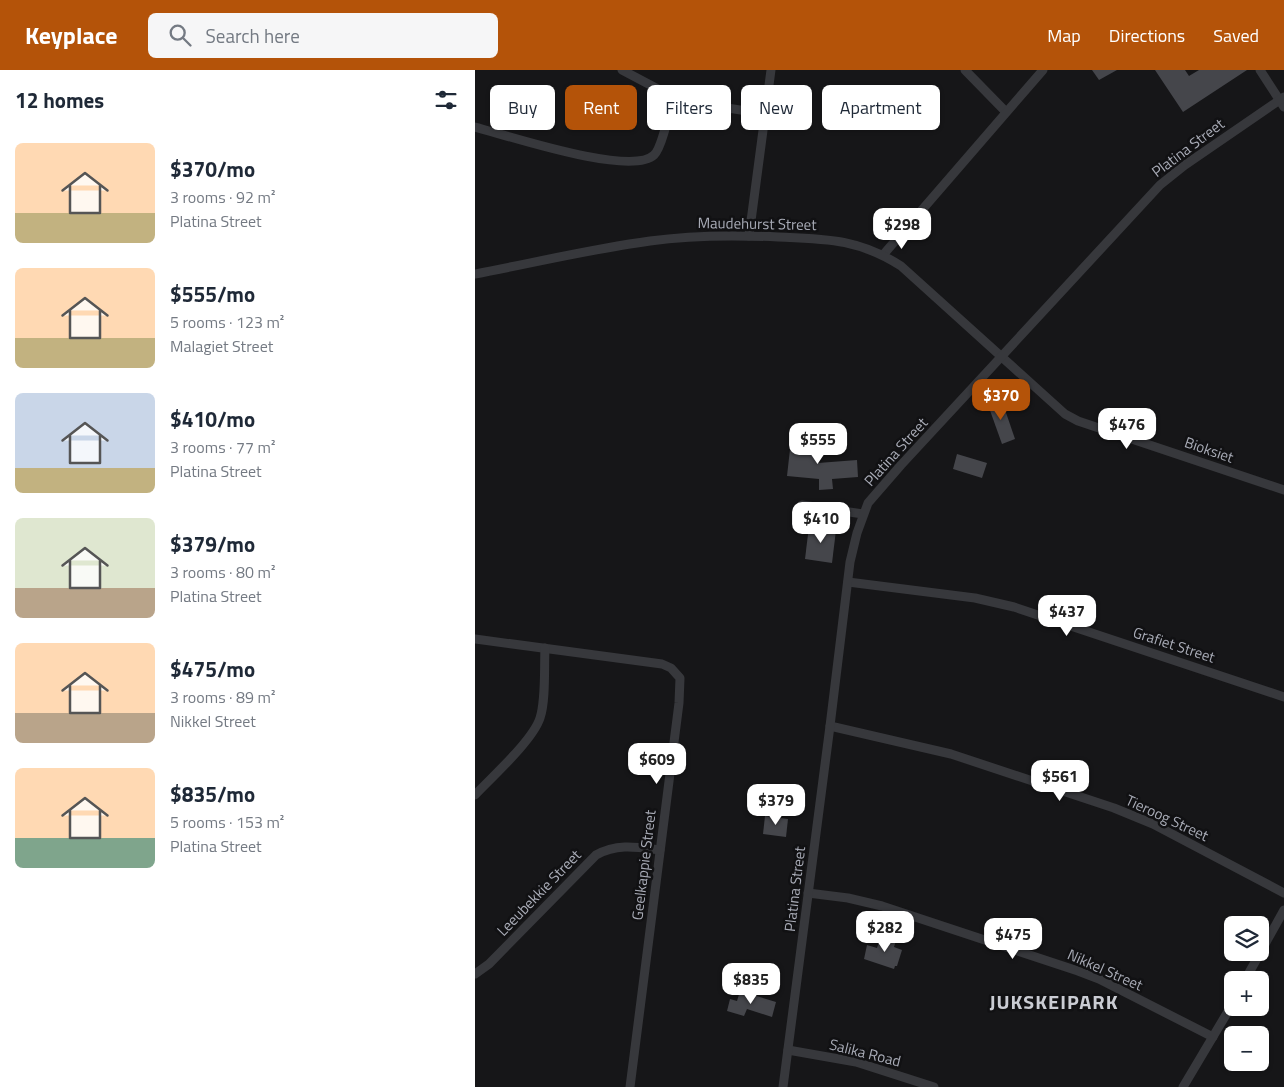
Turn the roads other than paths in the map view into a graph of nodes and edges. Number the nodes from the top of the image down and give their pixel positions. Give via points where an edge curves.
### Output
1 (622, 70) edge
2 (771, 70) edge
3 (965, 70) edge
4 (1043, 70) edge
5 (1259, 70) edge
6 (650, 85) edge
7 (769, 85) edge
8 (1283, 101) edge
9 (1006, 112) junction
10 (475, 127) edge
11 (664, 130) edge
12 (764, 130) edge
13 (749, 236) junction
14 (883, 255) junction
15 (475, 274) edge
16 (1002, 356) junction
17 (1284, 490) edge
18 (802, 505) dead end
19 (863, 514) junction
20 (848, 582) junction
21 (475, 639) edge
22 (545, 648) junction
23 (1284, 697) edge
24 (830, 726) junction
25 (475, 795) edge
26 (660, 850) junction
27 (808, 893) junction
28 (1284, 893) edge
29 (1284, 910) edge
30 (1250, 971) edge
31 (475, 974) edge
32 (1226, 1016) edge
33 (1213, 1038) junction
34 (788, 1050) junction
35 (630, 1087) edge
36 (783, 1087) edge
37 (933, 1087) edge
38 (1183, 1087) edge

1 - 6 street
2 - 7 street
3 - 9 street
4 - 9 street
5 - 8 street
8 - 16 street, Platina Street via 1171,174
9 - 14 street
10 - 11 street via 555,151 640,161 650,158 658,150
12 - 13 street
13 - 14 street, Maudehurst Street via 835,240
13 - 15 street, Maudehurst Street via 650,241
14 - 16 street, Maudehurst Street via 913,276
16 - 17 street, Bioksiet via 1059,409 1078,421
16 - 19 street, Platina Street via 894,473 868,503
18 - 19 street
19 - 20 street, Platina Street
20 - 23 street, Grafiet Street via 975,598 1014,607
20 - 24 street, Platina Street
21 - 22 street, Geelkappie Street
22 - 25 street via 542,708 538,724
22 - 26 street, Geelkappie Street via 662,664 680,678
24 - 27 street, Platina Street
24 - 28 street, Tieroog Street via 951,754 1106,805 1153,824
26 - 31 street, Leeubekkie Street via 623,846 596,855 489,964
26 - 35 street, Geelkappie Street
27 - 33 street, Nikkel Street via 883,906 1078,970
27 - 34 street, Platina Street
29 - 30 street
32 - 33 street
33 - 38 street
34 - 36 street, Platina Street
34 - 37 street, Salika Road via 856,1062

